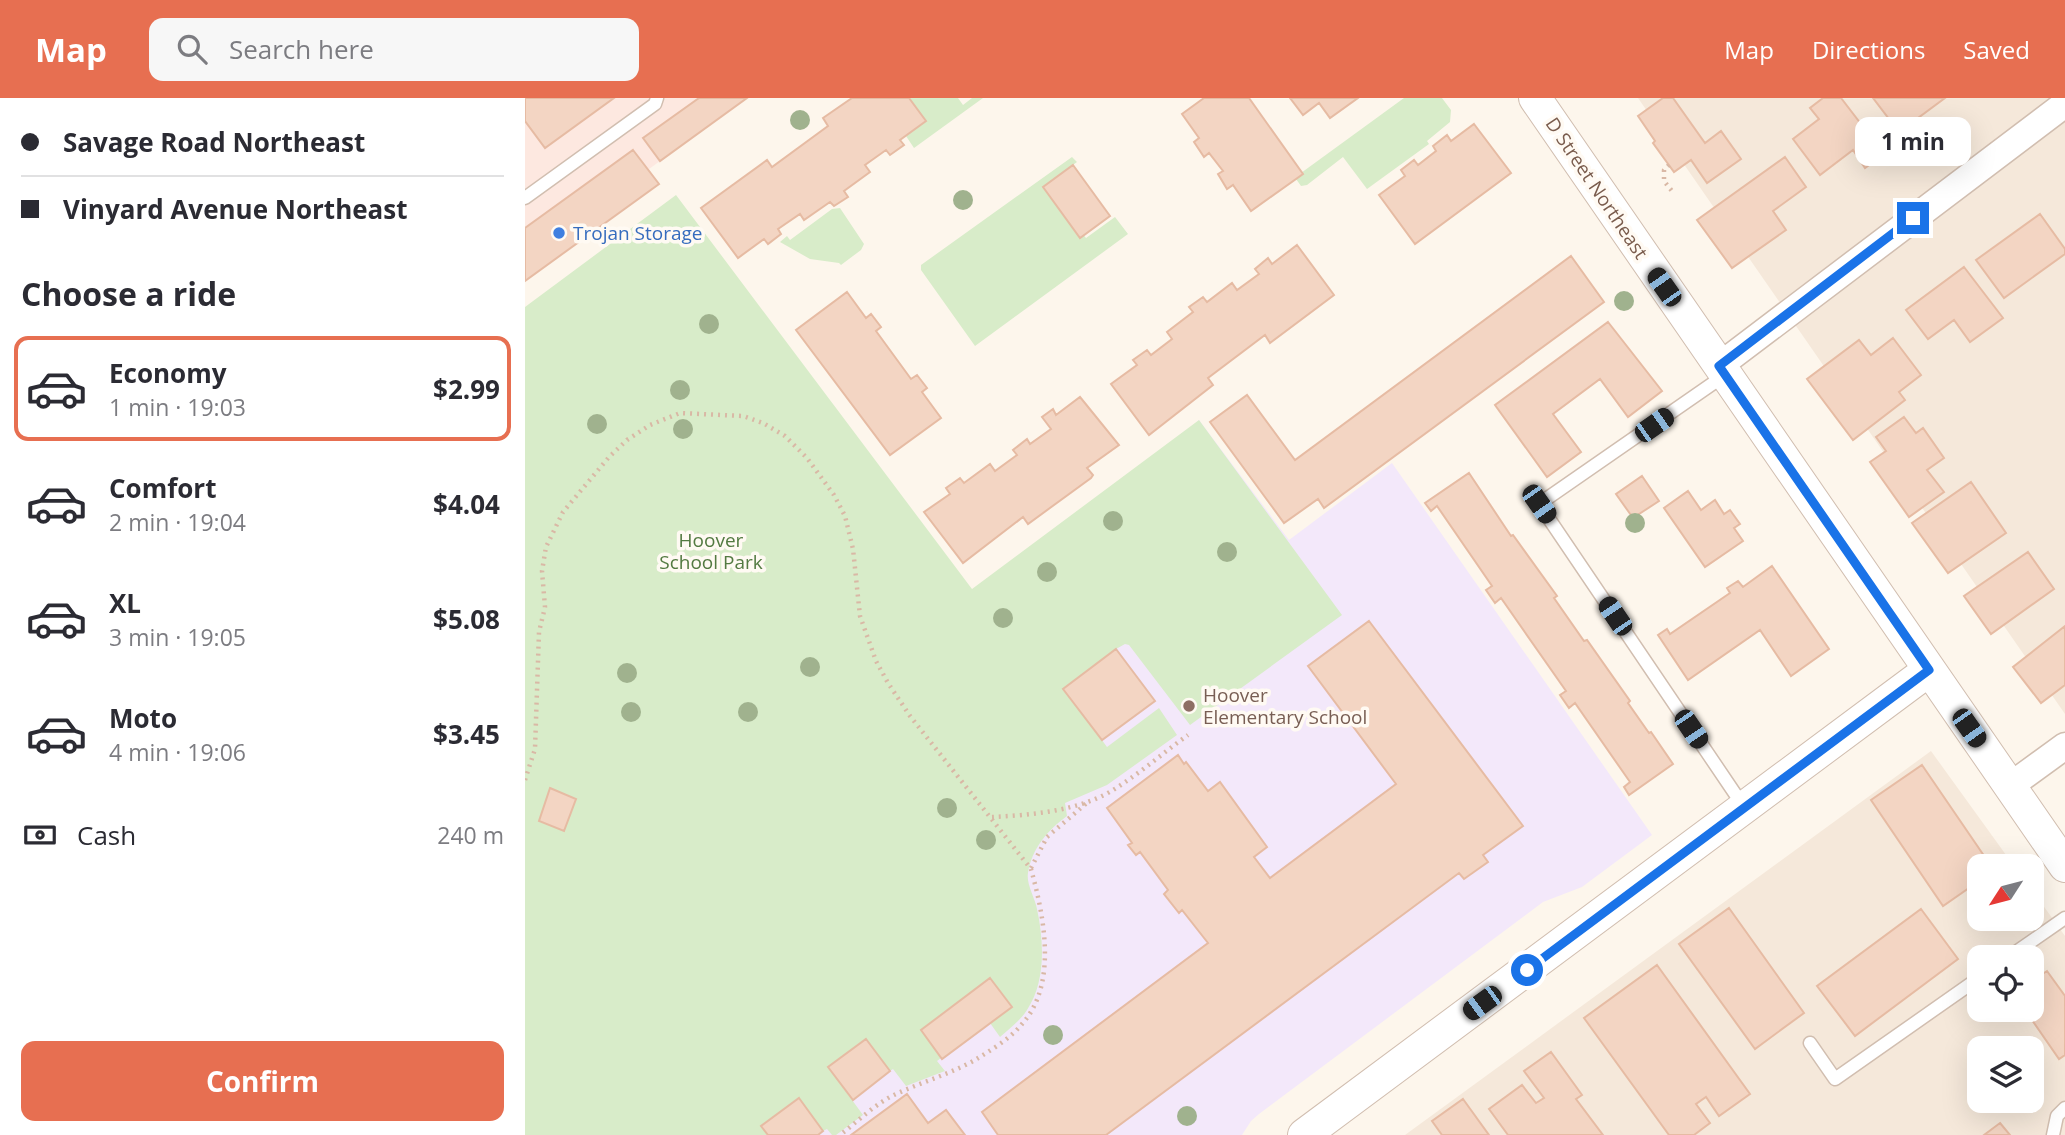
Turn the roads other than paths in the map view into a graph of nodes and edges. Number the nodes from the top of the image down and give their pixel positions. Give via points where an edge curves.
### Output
1 (657, 98) edge
2 (1535, 98) edge
3 (2065, 104) edge
4 (525, 198) edge
5 (1722, 371) junction
6 (1929, 670) junction
7 (2065, 746) edge
8 (2010, 786) junction
9 (1745, 808) junction
10 (2065, 866) edge
11 (2065, 919) edge
12 (2027, 945) edge
13 (1967, 986) edge
14 (1810, 1042) dead end
15 (2065, 1108) edge
16 (1304, 1135) edge
17 (2053, 1135) edge

1 - 4 lane via 655,104
2 - 5 street, D Street Northeast
3 - 5 street
5 - 6 street, D Street Northeast
5 - 9 lane via 1539,504
6 - 8 street, D Street Northeast
6 - 9 street
7 - 8 street
8 - 10 street, D Street Northeast
9 - 16 street
11 - 12 lane
13 - 14 lane via 1835,1079
15 - 17 lane via 2057,1116

